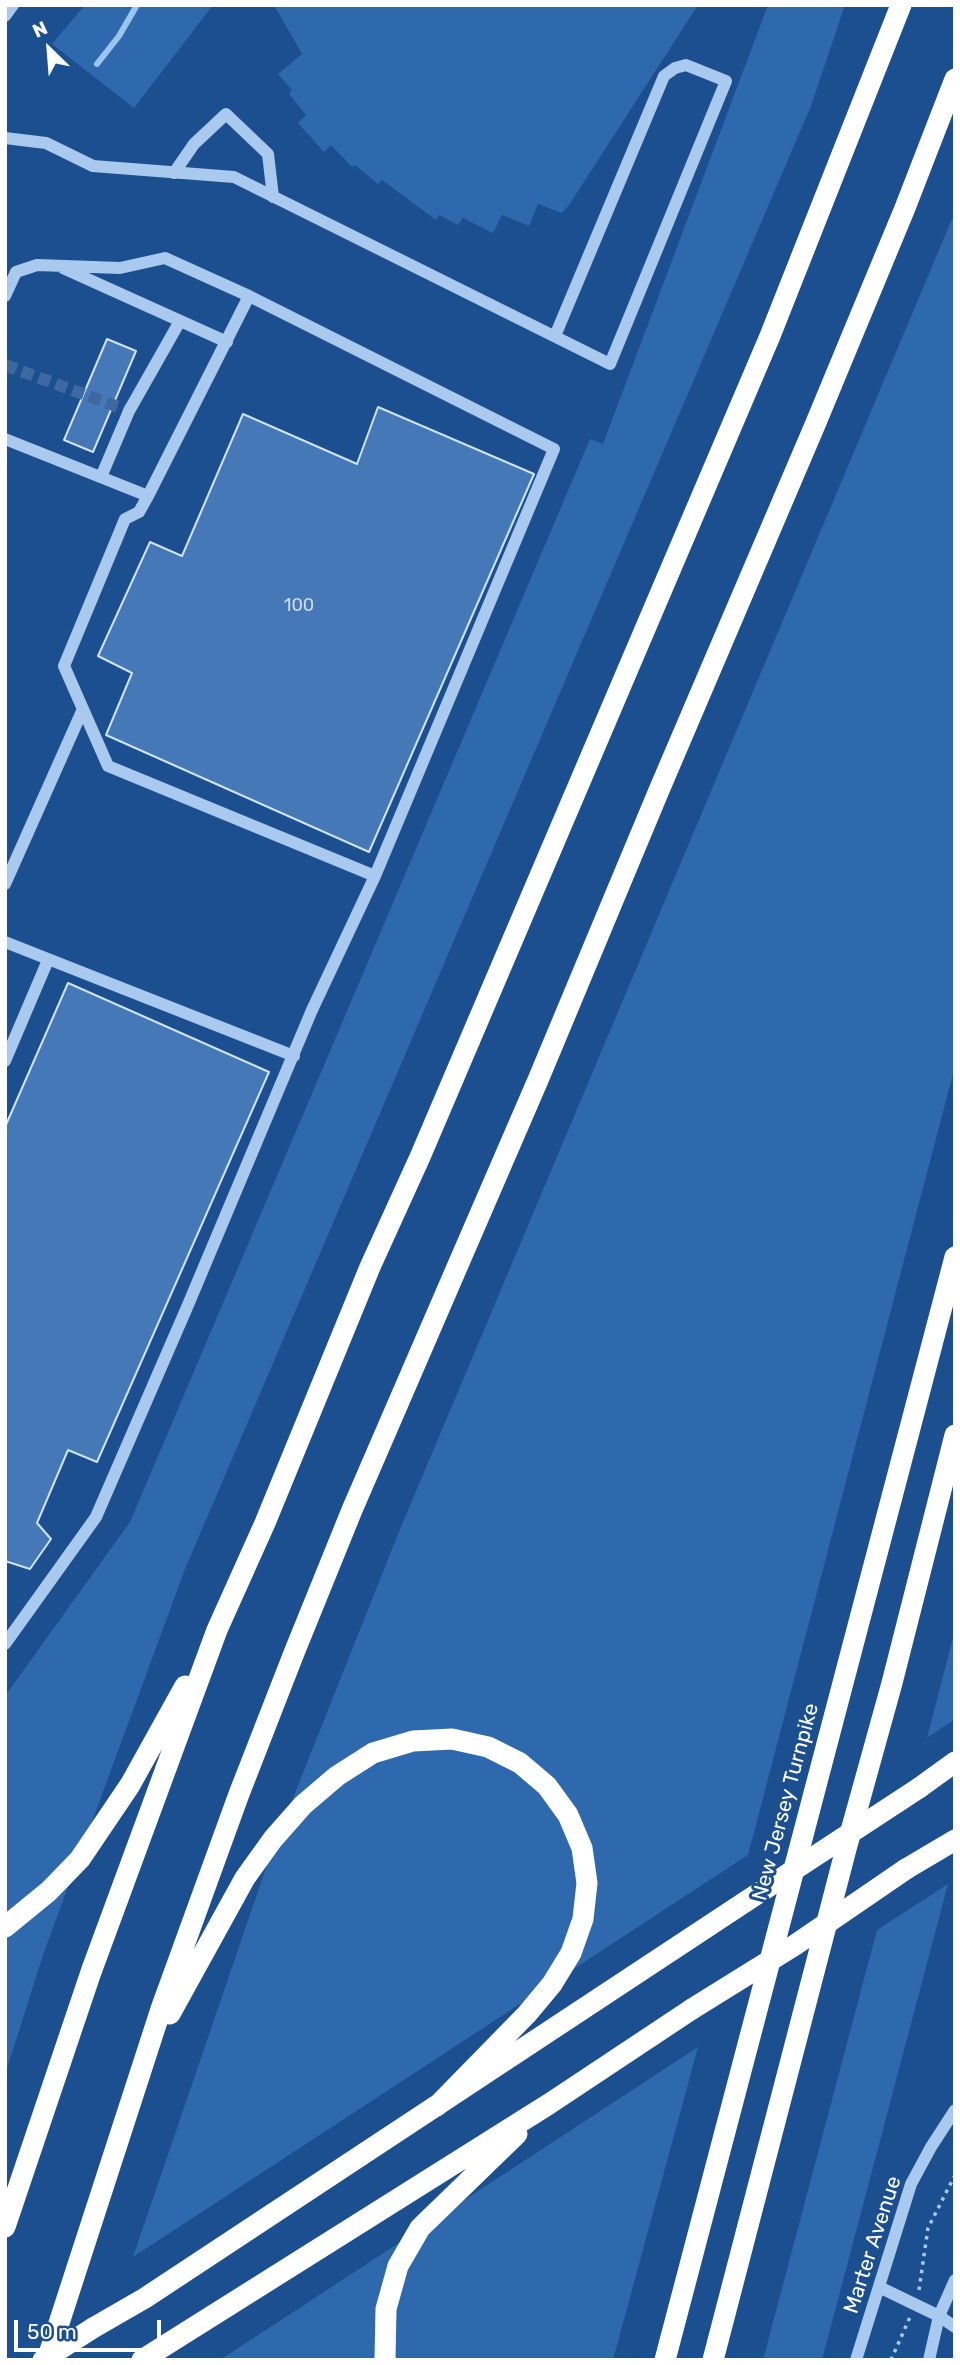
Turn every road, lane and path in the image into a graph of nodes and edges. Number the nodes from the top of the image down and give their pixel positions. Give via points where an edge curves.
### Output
1 (13, 5) edge
2 (901, 5) edge
3 (5, 16) edge
4 (955, 79) edge
5 (5, 138) edge
6 (174, 173) junction
7 (273, 197) junction
8 (57, 265) junction
9 (5, 296) edge
10 (249, 296) junction
11 (180, 321) junction
12 (555, 337) junction
13 (227, 342) junction
14 (5, 439) edge
15 (102, 477) junction
16 (148, 496) junction
17 (83, 709) junction
18 (375, 876) junction
19 (5, 884) edge
20 (5, 942) edge
21 (48, 961) junction
22 (293, 1056) junction
23 (5, 1061) edge
24 (955, 1257) edge
25 (955, 1435) edge
26 (217, 1630) junction
27 (5, 1644) edge
28 (955, 1762) edge
29 (955, 1840) edge
30 (5, 1927) edge
31 (141, 2068) junction
32 (548, 2104) junction
33 (437, 2106) junction
34 (955, 2110) edge
35 (955, 2175) edge
36 (5, 2227) edge
37 (955, 2280) edge
38 (879, 2287) junction
39 (915, 2304) junction
40 (939, 2316) junction
41 (955, 2327) edge
42 (45, 2360) edge
43 (142, 2360) edge
44 (385, 2360) edge
45 (665, 2360) edge
46 (713, 2360) edge
47 (856, 2360) edge
48 (891, 2360) edge
49 (929, 2360) edge

1 - 3 street
2 - 26 highway via 764,349
4 - 31 highway via 815,425 352,1510 239,1794
5 - 6 street via 46,143 93,166
6 - 7 street via 234,177
6 - 7 street via 194,144 226,114 268,154
7 - 12 street
8 - 9 street via 16,272
8 - 10 street via 120,268 165,258
8 - 11 street
10 - 13 street
10 - 18 street via 554,449
11 - 13 street
11 - 15 street via 129,411
12 - 12 street via 610,365 726,81 686,65 664,76
13 - 16 street
14 - 15 street
15 - 16 street
16 - 17 street via 139,512 125,519 64,666
17 - 18 street via 108,766
17 - 19 street
18 - 22 street
20 - 21 street
21 - 22 street
21 - 23 street
22 - 27 street via 96,1517
24 - 45 highway, New Jersey Turnpike
25 - 46 highway
26 - 30 highway via 130,1785 80,1859
26 - 36 highway via 91,1972
28 - 33 highway, bridge
29 - 32 highway, bridge
31 - 33 highway via 245,1878 303,1805 373,1753 413,1741 452,1740 488,1747 520,1763 547,1786 568,1815 582,1848 587,1883 583,1919 552,1984
31 - 42 highway
32 - 43 highway
32 - 44 highway via 419,2228 398,2266 386,2309
33 - 42 highway, bridge
34 - 38 street, Marter Avenue via 911,2183
35 - 39 path via 928,2228
37 - 40 street
38 - 39 street
38 - 47 street, Marter Avenue
39 - 40 street
39 - 48 path
40 - 41 street
40 - 49 street

